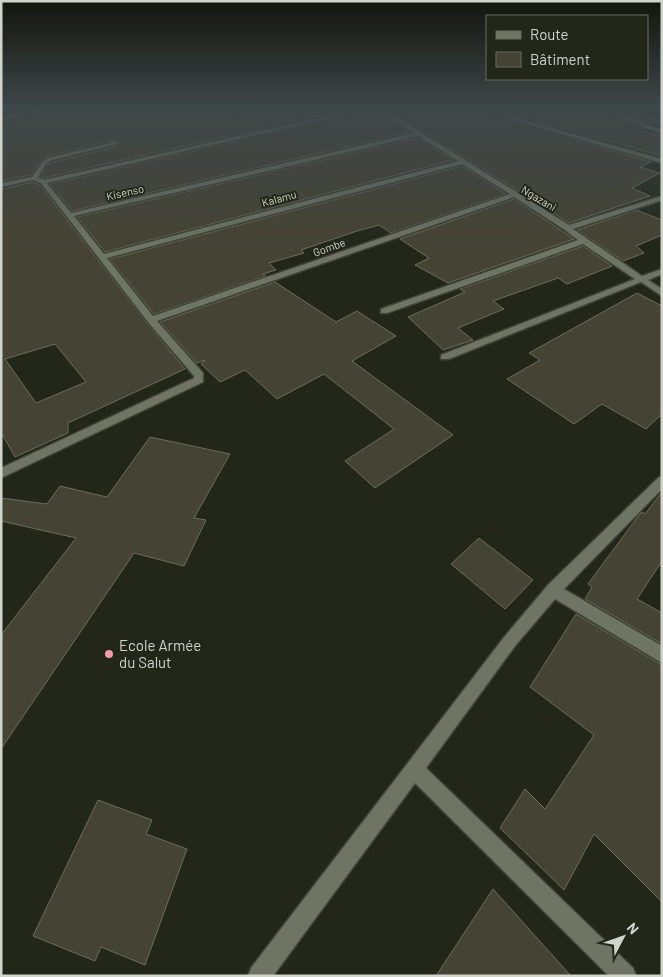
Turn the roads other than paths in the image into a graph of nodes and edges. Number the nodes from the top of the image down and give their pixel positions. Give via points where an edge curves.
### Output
1 (72, 154) edge
2 (161, 154) edge
3 (334, 154) edge
4 (449, 154) edge
5 (636, 154) edge
6 (662, 161) edge
7 (462, 162) junction
8 (39, 180) junction
9 (1, 185) edge
10 (514, 195) junction
11 (662, 198) edge
12 (70, 215) junction
13 (568, 228) junction
14 (584, 241) junction
15 (102, 256) junction
16 (662, 271) edge
17 (640, 279) junction
18 (662, 293) edge
19 (384, 311) dead end
20 (151, 320) junction
21 (445, 357) dead end
22 (1, 473) edge
23 (662, 482) edge
24 (553, 590) junction
25 (662, 655) edge
26 (415, 770) junction
27 (259, 976) edge
28 (626, 976) edge

1 - 8 street via 44,163
2 - 8 street
3 - 12 street, Kisenso
4 - 7 street, Ngazani
5 - 6 street
7 - 10 street, Ngazani
7 - 15 street, Kalamu
8 - 9 street
8 - 12 street
10 - 13 street, Ngazani
10 - 20 street, Gombe
11 - 13 street
12 - 15 street
13 - 14 street, Ngazani
14 - 17 street, Ngazani
14 - 19 street
15 - 20 street
16 - 17 street
17 - 18 street, Ngazani
17 - 21 street
20 - 22 street via 200,380
23 - 24 street
24 - 25 street
24 - 26 street via 510,640
26 - 27 street
26 - 28 street

